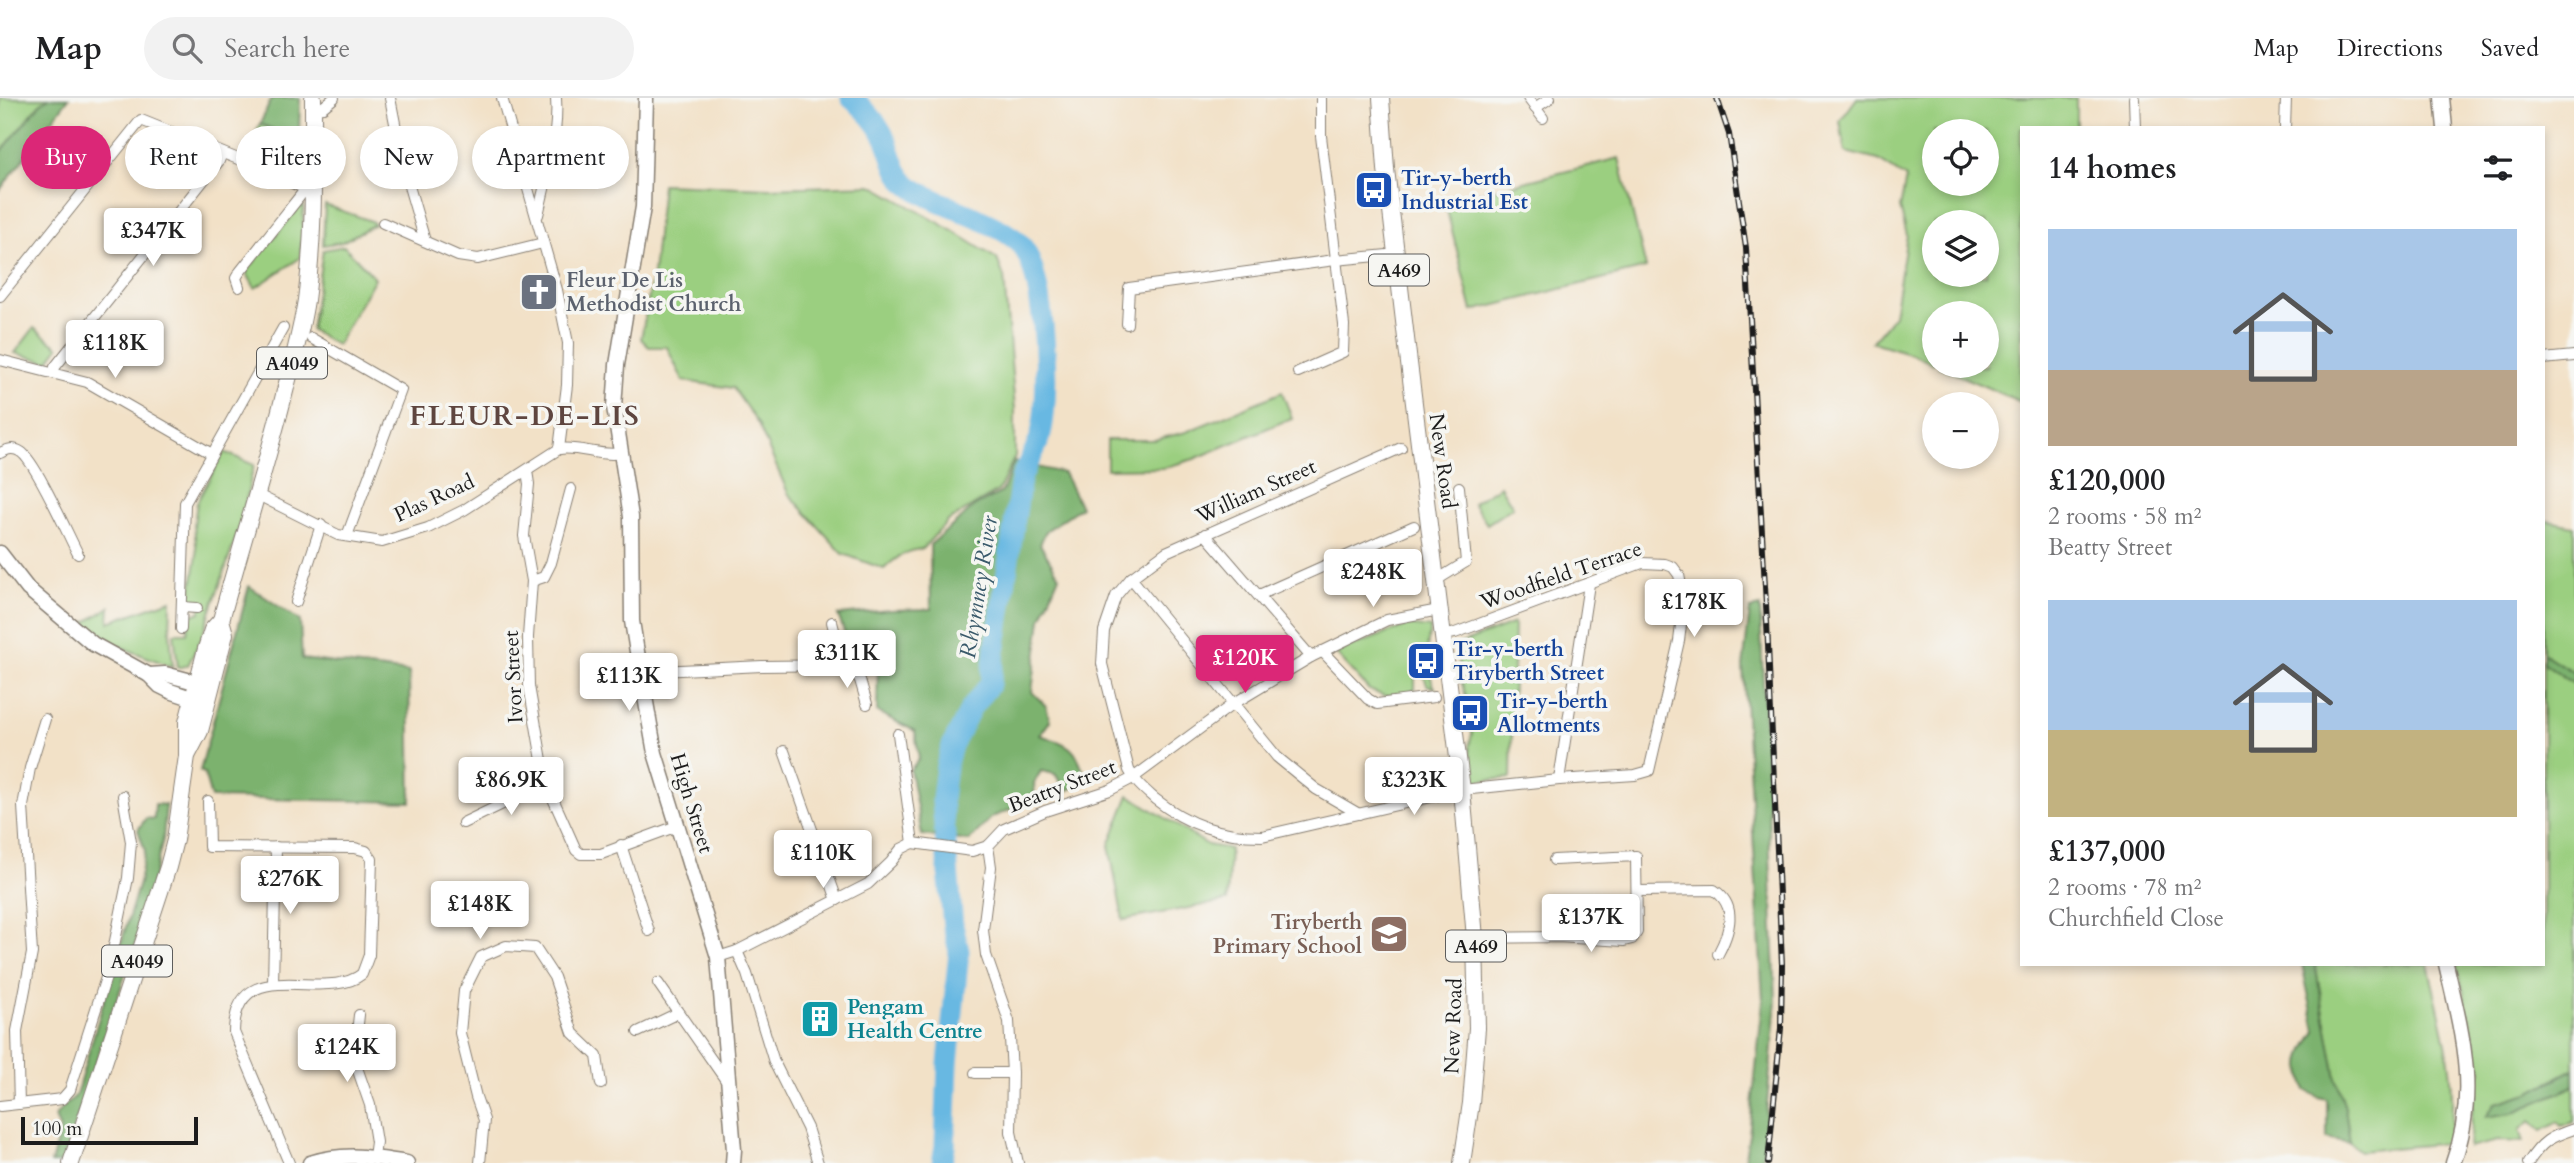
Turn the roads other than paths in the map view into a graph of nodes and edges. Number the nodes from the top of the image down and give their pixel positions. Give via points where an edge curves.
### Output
1 (334, 98) edge
2 (390, 98) edge
3 (502, 98) edge
4 (555, 98) edge
5 (646, 98) edge
6 (1321, 98) edge
7 (1381, 98) edge
8 (1528, 98) edge
9 (1550, 98) edge
10 (2134, 98) edge
11 (2286, 98) edge
12 (2442, 98) edge
13 (313, 103) edge
14 (1535, 108) junction
15 (1543, 118) dead end
16 (136, 126) edge
17 (156, 126) edge
18 (2135, 126) edge
19 (2286, 126) edge
20 (2445, 126) edge
21 (125, 140) edge
22 (222, 153) edge
23 (197, 189) edge
24 (309, 190) junction
25 (537, 218) junction
26 (383, 223) dead end
27 (425, 241) junction
28 (543, 243) junction
29 (1398, 254) junction
30 (1335, 260) junction
31 (239, 287) dead end
32 (0, 296) edge
33 (1127, 324) dead end
34 (283, 328) dead end
35 (311, 338) dead end
36 (2574, 356) edge
37 (2545, 359) edge
38 (0, 360) edge
39 (1298, 372) dead end
40 (54, 373) junction
41 (1401, 448) dead end
42 (559, 449) junction
43 (0, 453) edge
44 (622, 453) junction
45 (212, 454) junction
46 (527, 471) junction
47 (1459, 487) dead end
48 (571, 488) dead end
49 (258, 495) junction
50 (321, 525) junction
51 (1414, 526) dead end
52 (1205, 534) junction
53 (347, 536) junction
54 (0, 553) edge
55 (78, 554) dead end
56 (1131, 578) junction
57 (531, 581) junction
58 (1435, 582) junction
59 (1589, 584) junction
60 (1259, 595) junction
61 (296, 602) dead end
62 (182, 607) junction
63 (197, 608) dead end
64 (1439, 610) junction
65 (832, 622) dead end
66 (181, 629) dead end
67 (1442, 636) junction
68 (1322, 651) junction
69 (1311, 657) junction
70 (847, 665) junction
71 (640, 672) junction
72 (202, 693) junction
73 (1434, 697) dead end
74 (867, 704) dead end
75 (1233, 704) junction
76 (45, 719) dead end
77 (898, 734) dead end
78 (784, 751) dead end
79 (1133, 778) junction
80 (1559, 780) junction
81 (546, 783) junction
82 (1462, 790) junction
83 (123, 796) dead end
84 (208, 802) dead end
85 (1359, 814) junction
86 (463, 823) dead end
87 (677, 826) junction
88 (918, 843) junction
89 (621, 845) junction
90 (988, 846) junction
91 (276, 847) junction
92 (1555, 860) dead end
93 (1638, 891) junction
94 (837, 900) junction
95 (649, 931) dead end
96 (1475, 939) junction
97 (737, 951) junction
98 (1717, 954) dead end
99 (718, 957) junction
100 (2446, 966) edge
101 (273, 984) junction
102 (658, 984) dead end
103 (678, 1013) junction
104 (359, 1015) dead end
105 (638, 1032) dead end
106 (975, 1073) dead end
107 (1012, 1073) junction
108 (601, 1084) dead end
109 (729, 1085) junction
110 (19, 1104) junction
111 (0, 1106) edge
112 (2574, 1129) edge
113 (374, 1157) junction
114 (71, 1163) edge
115 (289, 1163) edge
116 (310, 1163) edge
117 (407, 1163) edge
118 (480, 1163) edge
119 (733, 1163) edge
120 (818, 1163) edge
121 (1018, 1163) edge
122 (1462, 1163) edge
123 (2453, 1163) edge
124 (2528, 1163) edge

1 - 13 street via 323,107
2 - 27 street
3 - 25 street
4 - 25 street via 557,111
5 - 44 main road, High Street via 643,207 614,407
6 - 30 street
7 - 29 main road, New Road / A469
8 - 14 street
9 - 14 street
10 - 18 street
11 - 19 street
12 - 20 main road
13 - 24 main road, A4049
14 - 15 street
16 - 17 street via 141,120
21 - 32 street
22 - 24 street
23 - 40 street
24 - 31 street via 239,273
24 - 49 main road, A4049 via 312,250 305,304
25 - 28 street
26 - 27 street
27 - 28 street via 458,256 482,259
28 - 42 street via 568,343
29 - 30 street
29 - 58 main road, New Road / A469
30 - 33 street via 1129,288
30 - 39 street via 1343,352
34 - 45 street
35 - 53 street via 401,390
36 - 37 street
38 - 40 street
40 - 45 street via 87,382
41 - 52 street, William Street
42 - 44 street
42 - 46 street, Plas Road
43 - 55 street via 8,448 26,456
44 - 71 main road, High Street via 631,517 632,621
45 - 62 street via 186,503
46 - 53 street, Plas Road via 428,527 382,542
46 - 57 street, Ivor Street via 524,536
47 - 58 street via 1466,562
48 - 57 street via 551,563 544,578
49 - 50 street, Plas Road
49 - 72 main road, A4049 via 221,620 225,634
50 - 53 street, Plas Road
50 - 61 street
51 - 60 street
52 - 56 street, William Street via 1166,552
52 - 60 street
54 - 72 main road via 28,589 93,644 160,685
56 - 75 street
56 - 79 street, William Street via 1109,612 1102,664
57 - 81 street, Ivor Street via 529,687
58 - 64 main road, New Road / A469
59 - 67 street, Woodfield Terrace
59 - 80 street
59 - 80 street, Woodfield Terrace via 1642,563 1673,568 1683,587 1679,640 1649,771
60 - 69 street
62 - 63 street
62 - 66 street
64 - 67 main road, New Road / A469
64 - 68 street, Beatty Street via 1387,620
65 - 70 street
67 - 82 main road, New Road / A469
68 - 69 street, Beatty Street
68 - 73 street via 1377,704
69 - 75 street, Beatty Street
70 - 71 street
70 - 74 street via 860,680
71 - 87 main road, High Street via 654,753
72 - 114 main road, A4049 via 200,732 187,756 168,867
75 - 79 street, Beatty Street
75 - 85 street via 1292,771
76 - 110 street via 23,806 32,953 17,1031
77 - 88 street
78 - 94 street
79 - 85 street, Woodfield Terrace via 1178,815 1236,836 1286,832
79 - 90 street, Beatty Street via 1004,829
80 - 82 street, Woodfield Terrace
81 - 86 street
81 - 89 street, Ivor Street via 576,850 601,854
82 - 85 street, Woodfield Terrace
82 - 96 main road, New Road / A469
83 - 110 street via 131,842 128,878 110,965 70,1090 62,1099
84 - 91 street via 209,847
87 - 89 street, Ivor Street
87 - 99 main road, High Street
88 - 90 street, Beatty Street via 972,851
88 - 94 street via 901,849 868,884
89 - 95 street
90 - 107 street via 991,867 983,930 986,955 1009,1021
91 - 101 street
91 - 101 street via 355,848 366,851 373,863 369,955 362,974 343,983
92 - 93 street via 1636,856
93 - 96 street via 1637,932 1632,939
93 - 98 street via 1719,893 1729,908 1730,924
94 - 97 street
96 - 122 main road, New Road / A469 via 1477,1028
97 - 99 street
97 - 120 street via 774,1062 807,1128
99 - 109 main road, High Street
100 - 123 main road via 2465,1047 2468,1083
101 - 115 street via 244,999 234,1032
102 - 103 street
103 - 105 street
103 - 109 street
104 - 113 street via 354,1059 370,1105
106 - 107 street
107 - 121 street via 1012,1132
108 - 118 street via 597,1056 573,1033 554,977 535,948 506,946 481,957 464,991 460,1033 484,1119
109 - 119 main road, High Street
110 - 111 street
112 - 124 street via 2539,1144
113 - 116 main road via 343,1156
113 - 117 main road

